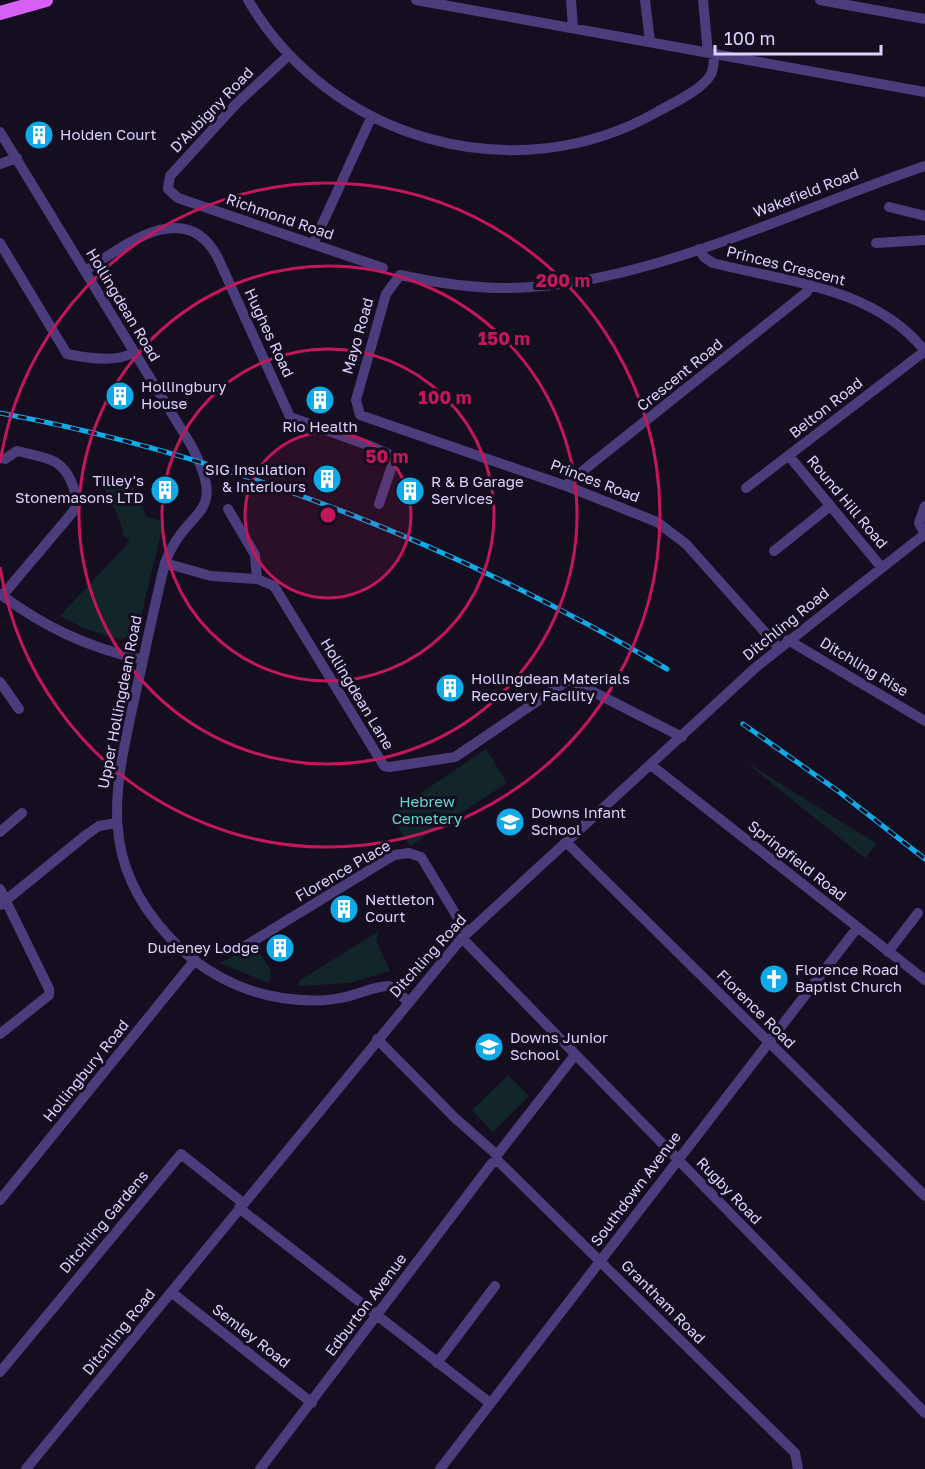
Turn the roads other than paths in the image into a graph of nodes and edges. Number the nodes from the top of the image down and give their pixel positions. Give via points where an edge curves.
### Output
1 (46, 0) edge
2 (248, 0) edge
3 (417, 0) edge
4 (571, 0) edge
5 (645, 0) edge
6 (703, 0) edge
7 (820, 0) edge
8 (472, 4) edge
9 (0, 14) edge
10 (925, 19) edge
11 (573, 28) junction
12 (650, 41) junction
13 (711, 53) junction
14 (289, 55) junction
15 (925, 92) edge
16 (371, 118) junction
17 (0, 132) edge
18 (17, 158) junction
19 (0, 164) edge
20 (925, 166) edge
21 (168, 190) joint
22 (889, 207) dead end
23 (925, 216) edge
24 (925, 240) edge
25 (0, 243) edge
26 (876, 243) dead end
27 (313, 244) junction
28 (699, 249) junction
29 (383, 268) dead end
30 (85, 272) junction
31 (809, 285) junction
32 (925, 351) edge
33 (134, 352) junction
34 (357, 411) joint
35 (789, 456) junction
36 (5, 459) dead end
37 (569, 487) junction
38 (746, 488) dead end
39 (208, 499) joint
40 (379, 504) dead end
41 (830, 506) junction
42 (925, 506) edge
43 (228, 509) dead end
44 (925, 534) edge
45 (774, 551) dead end
46 (165, 563) junction
47 (882, 568) junction
48 (257, 579) junction
49 (1, 595) edge
50 (788, 640) junction
51 (778, 648) junction
52 (143, 660) junction
53 (0, 682) edge
54 (19, 709) dead end
55 (925, 721) edge
56 (682, 737) junction
57 (651, 765) junction
58 (22, 813) dead end
59 (116, 823) junction
60 (0, 832) edge
61 (567, 843) junction
62 (0, 889) edge
63 (3, 903) edge
64 (918, 913) dead end
65 (857, 927) junction
66 (464, 935) junction
67 (237, 951) dead end
68 (888, 952) junction
69 (195, 960) junction
70 (925, 980) edge
71 (408, 1000) junction
72 (0, 1034) edge
73 (377, 1039) junction
74 (768, 1042) junction
75 (575, 1055) junction
76 (497, 1158) junction
77 (677, 1160) junction
78 (925, 1196) edge
79 (0, 1200) edge
80 (241, 1205) junction
81 (600, 1260) junction
82 (495, 1286) dead end
83 (171, 1292) junction
84 (376, 1316) junction
85 (437, 1363) junction
86 (0, 1372) edge
87 (312, 1403) junction
88 (490, 1403) junction
89 (925, 1413) edge
90 (26, 1469) edge
91 (260, 1469) edge
92 (440, 1469) edge
93 (798, 1469) edge

1 - 9 main road
2 - 14 street
3 - 8 street
4 - 11 street
5 - 12 street
6 - 13 street
7 - 10 street
8 - 11 street
11 - 12 street
12 - 13 street
13 - 15 street
13 - 16 street via 710,76 669,105 612,132 557,146 510,150 449,146
14 - 16 street via 329,92
14 - 21 street, D'Aubigny Road via 236,104 170,176
16 - 27 street
17 - 18 street, Hollingdean Road
18 - 19 street
18 - 30 street, Hollingdean Road
20 - 28 street, Wakefield Road
21 - 27 street, Richmond Road via 178,198
22 - 23 street
24 - 26 street
25 - 33 street via 67,354 115,358
27 - 29 street, Richmond Road
28 - 31 street, Princes Crescent via 713,263
28 - 34 street, Mayo Road via 591,279 537,286 481,287 400,274 386,294 356,400
30 - 33 street, Hollingdean Road
30 - 40 street, Hughes Road via 161,229 184,228 202,237 218,258 290,417 394,457
31 - 32 street, Princes Crescent via 845,295 876,310 902,327
31 - 37 street, Crescent Road via 807,292 570,481
32 - 35 street, Belton Road
33 - 39 street, Hollingdean Road via 198,457 207,479
34 - 37 street, Princes Road via 372,420
35 - 38 street, Belton Road
35 - 41 street, Round Hill Road
36 - 49 street via 17,451 60,464 68,472 77,500 72,513
37 - 51 street, Princes Road via 641,514 670,531 715,575
39 - 46 street, Upper Hollingdean Road via 174,544
41 - 45 street
41 - 47 street, Round Hill Road
42 - 44 street via 919,523
43 - 48 street via 255,555
44 - 47 street, Ditchling Road
46 - 48 street via 211,576
46 - 52 street, Upper Hollingdean Road
47 - 50 street, Ditchling Road
48 - 56 street, Hollingdean Lane via 273,586 384,766 455,757 567,681
49 - 52 street via 57,632
50 - 51 street, Ditchling Road
50 - 55 street, Ditchling Rise
51 - 56 street, Ditchling Road
52 - 59 street, Upper Hollingdean Road via 120,759
53 - 54 street
56 - 57 street, Ditchling Road
57 - 61 street, Ditchling Road
57 - 65 street, Springfield Road
58 - 60 street
59 - 63 street via 99,826 86,835
59 - 69 street, Upper Hollingdean Road via 124,860 142,900 168,935
61 - 66 street, Ditchling Road
61 - 74 street, Florence Road
62 - 63 street
63 - 72 street via 49,995
64 - 68 street
65 - 68 street, Springfield Road
65 - 74 street, Southdown Avenue
66 - 67 street, Florence Place via 421,857 405,853 394,855
66 - 71 street, Ditchling Road
66 - 75 street, Rugby Road
68 - 70 street, Springfield Road
69 - 71 street, Upper Hollingdean Road via 236,984 273,997 332,1000 386,986
69 - 79 street, Hollingbury Road
71 - 73 street, Ditchling Road
73 - 76 street, Grantham Road
73 - 80 street, Ditchling Road
74 - 77 street, Southdown Avenue
74 - 78 street, Florence Road
75 - 76 street, Edburton Avenue
75 - 77 street, Rugby Road
76 - 81 street, Grantham Road
76 - 84 street, Edburton Avenue
77 - 81 street, Southdown Avenue
77 - 89 street, Rugby Road
80 - 83 street, Ditchling Road
80 - 84 street
80 - 86 street, Ditchling Gardens via 180,1154
81 - 88 street, Southdown Avenue
81 - 93 street, Grantham Road via 795,1452
82 - 85 street
83 - 87 street, Semley Road
83 - 90 street, Ditchling Road
84 - 85 street
84 - 87 street, Edburton Avenue
85 - 88 street
87 - 91 street, Edburton Avenue
88 - 92 street, Southdown Avenue

